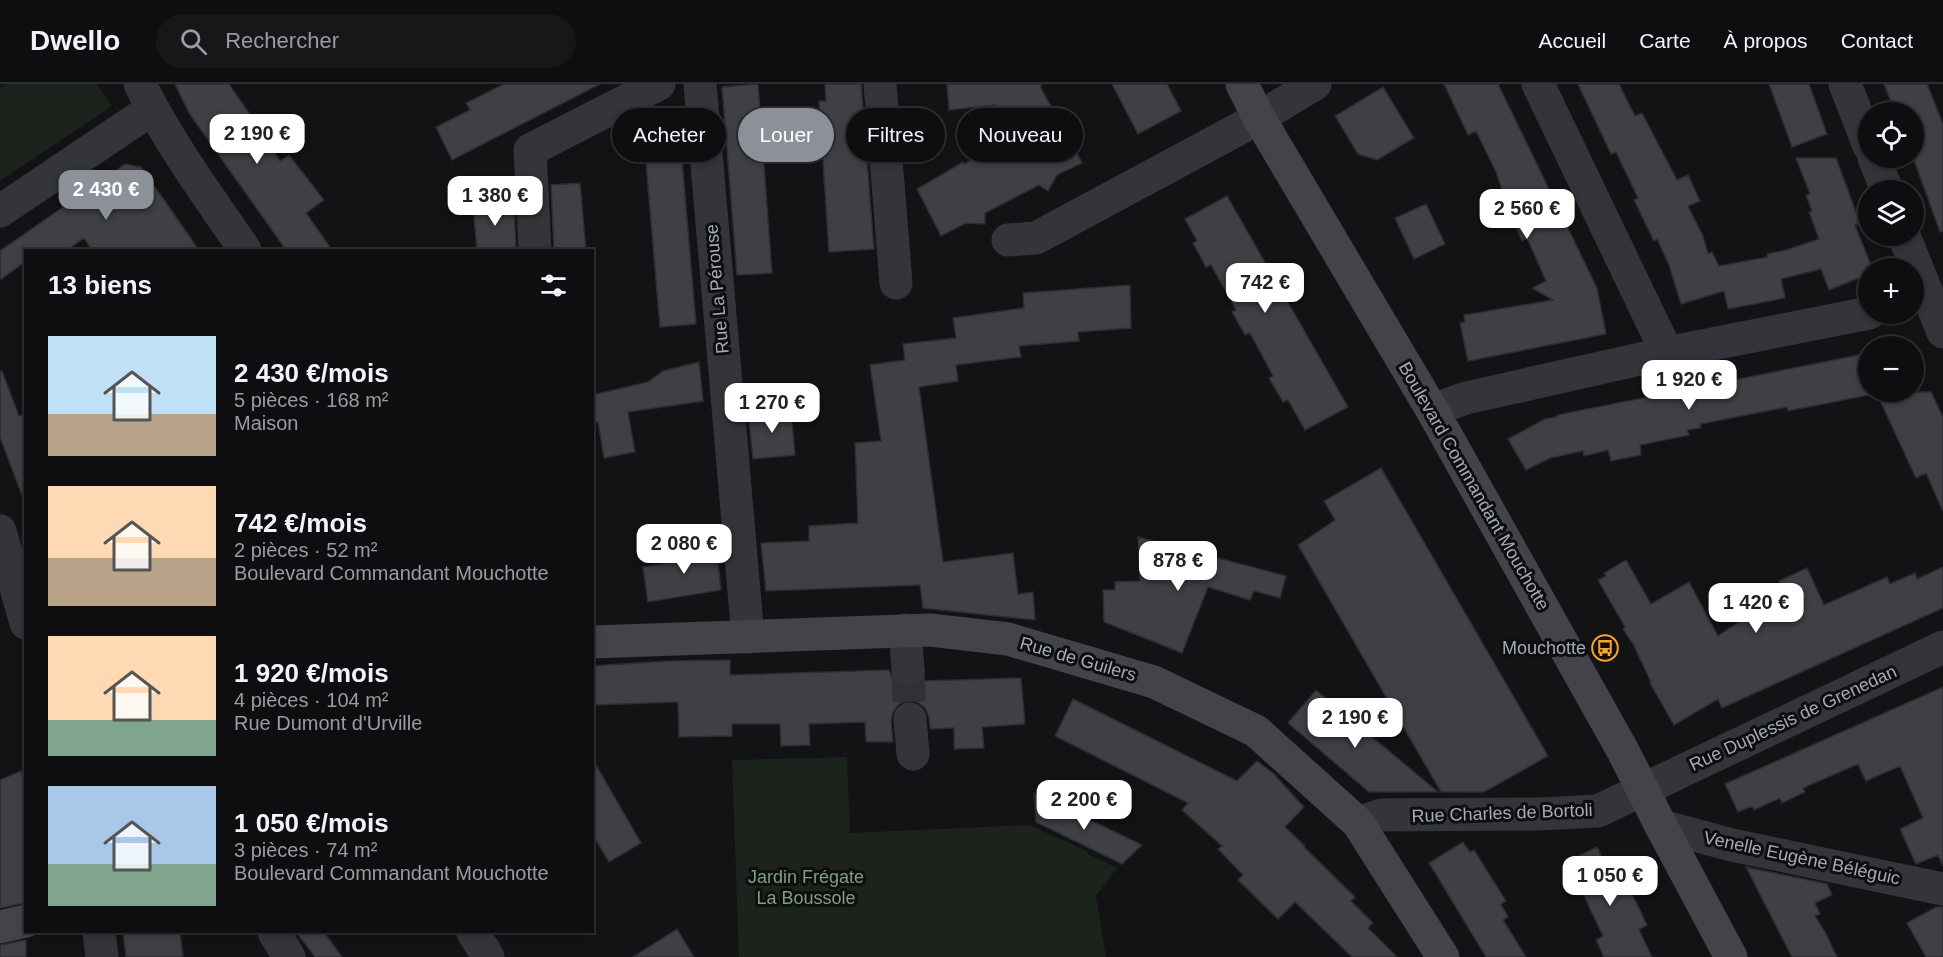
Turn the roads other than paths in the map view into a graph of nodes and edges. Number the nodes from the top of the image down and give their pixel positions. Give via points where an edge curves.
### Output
1 (659, 84) edge
2 (700, 84) edge
3 (880, 84) edge
4 (1242, 84) edge
5 (1315, 84) edge
6 (1538, 84) edge
7 (1845, 84) edge
8 (146, 96) edge
9 (1259, 118) junction
10 (1858, 118) edge
11 (0, 211) edge
12 (1008, 240) dead end
13 (1908, 246) edge
14 (244, 249) edge
15 (535, 249) edge
16 (896, 283) dead end
17 (1929, 301) edge
18 (1858, 315) edge
19 (1943, 332) edge
20 (1668, 353) junction
21 (1432, 410) junction
22 (0, 531) edge
23 (24, 616) edge
24 (905, 630) junction
25 (748, 637) junction
26 (594, 642) edge
27 (1943, 647) edge
28 (908, 669) tunnel mouth
29 (910, 719) tunnel mouth
30 (913, 754) dead end
31 (1643, 789) junction
32 (1358, 823) junction
33 (1661, 826) junction
34 (1943, 889) edge
35 (24, 921) edge
36 (0, 927) edge
37 (99, 933) edge
38 (275, 933) edge
39 (474, 933) edge
40 (102, 957) edge
41 (289, 957) edge
42 (488, 957) edge
43 (1443, 957) edge
44 (1731, 957) edge

1 - 15 street via 530,150
2 - 25 street, Rue La Pérouse
3 - 16 street
4 - 9 street, Boulevard Commandant Mouchotte
5 - 9 street
6 - 20 street
7 - 10 street
8 - 11 street
8 - 14 street via 180,156
9 - 12 street via 1036,238
9 - 21 street, Boulevard Commandant Mouchotte
13 - 17 street
17 - 19 street
18 - 20 street
20 - 21 street via 1466,398
21 - 31 street, Boulevard Commandant Mouchotte
22 - 23 street
24 - 25 street, Rue de Guilers
24 - 28 street
24 - 32 street, Rue de Guilers via 1008,639 1154,682 1256,731
25 - 26 street, Rue de Guilers
27 - 31 street, Rue Duplessis de Grenedan
29 - 30 street
31 - 32 street, Rue Charles de Bortoli via 1598,812 1381,815
31 - 33 street, Boulevard Commandant Mouchotte
32 - 43 street, Rue de Guilers
33 - 34 street, Venelle Eugène Béléguic via 1732,845
33 - 44 street, Boulevard Commandant Mouchotte
35 - 36 street
37 - 40 street
38 - 41 street
39 - 42 street

